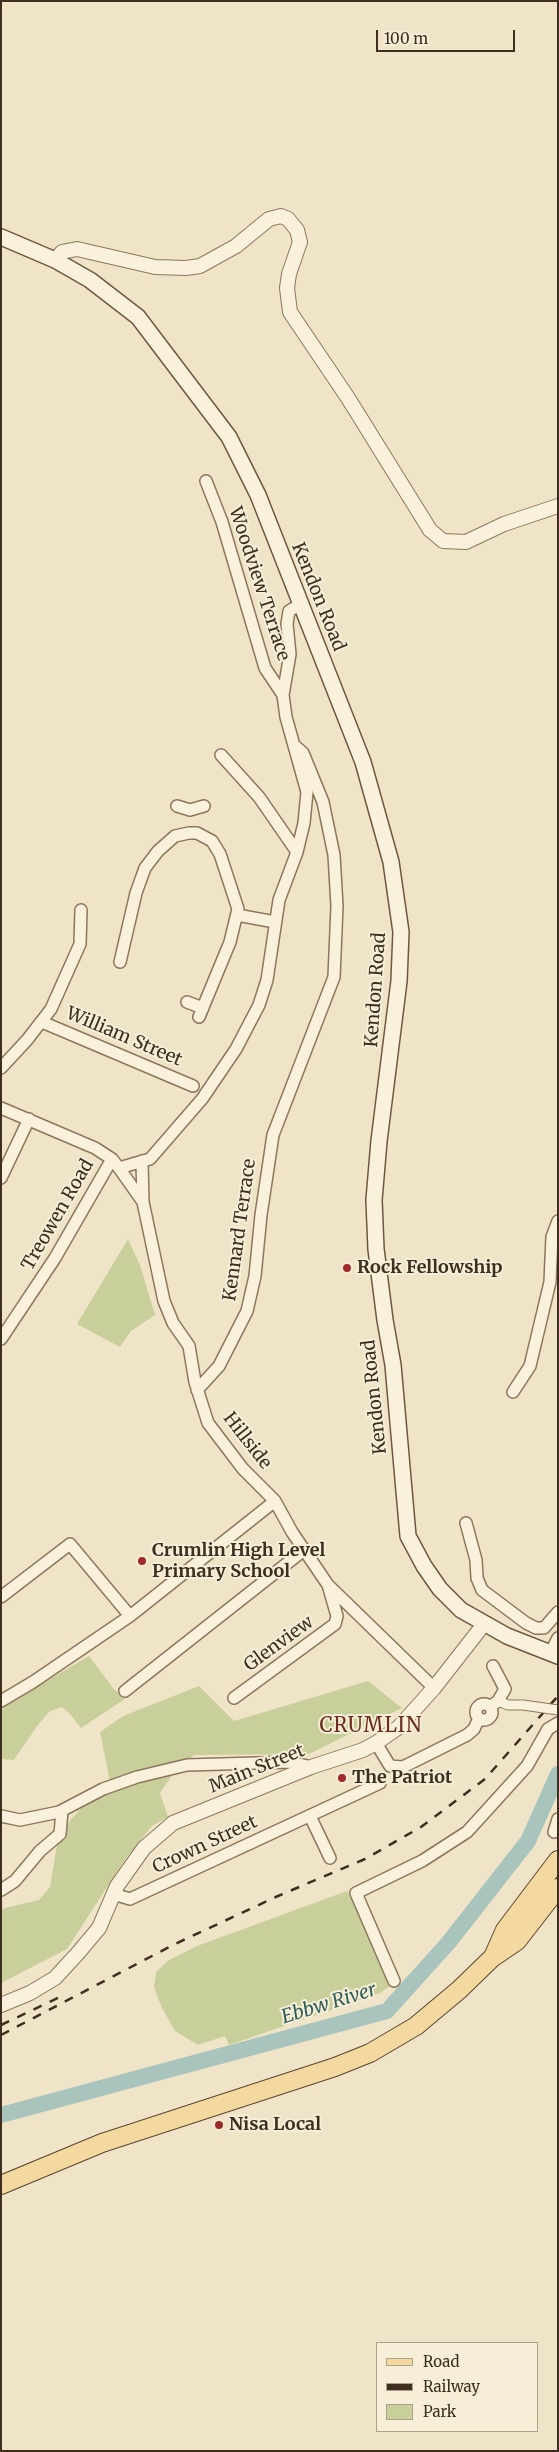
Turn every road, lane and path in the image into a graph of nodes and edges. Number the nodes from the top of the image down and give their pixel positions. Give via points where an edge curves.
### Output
1 (1, 237) edge
2 (54, 260) junction
3 (206, 481) dead end
4 (558, 506) edge
5 (301, 604) junction
6 (283, 695) junction
7 (295, 746) junction
8 (221, 755) dead end
9 (177, 806) dead end
10 (204, 806) dead end
11 (190, 810) junction
12 (189, 833) junction
13 (297, 852) junction
14 (81, 910) dead end
15 (237, 915) junction
16 (275, 922) junction
17 (120, 962) dead end
18 (186, 1002) dead end
19 (42, 1022) junction
20 (1, 1068) edge
21 (193, 1086) dead end
22 (1, 1108) edge
23 (29, 1119) junction
24 (112, 1159) junction
25 (142, 1161) junction
26 (120, 1168) junction
27 (1, 1178) edge
28 (143, 1202) junction
29 (558, 1221) edge
30 (1, 1339) edge
31 (197, 1390) junction
32 (513, 1392) dead end
33 (275, 1501) junction
34 (466, 1523) dead end
35 (304, 1550) junction
36 (328, 1585) junction
37 (1, 1597) edge
38 (558, 1612) edge
39 (130, 1616) junction
40 (484, 1624) junction
41 (558, 1638) edge
42 (554, 1654) edge
43 (494, 1666) dead end
44 (434, 1688) junction
45 (125, 1691) dead end
46 (234, 1698) dead end
47 (1, 1701) edge
48 (494, 1704) junction
49 (558, 1710) edge
50 (558, 1724) edge
51 (376, 1743) junction
52 (311, 1767) junction
53 (380, 1783) dead end
54 (62, 1811) junction
55 (1, 1816) edge
56 (310, 1816) junction
57 (558, 1819) edge
58 (554, 1832) dead end
59 (330, 1858) dead end
60 (557, 1864) edge
61 (558, 1888) edge
62 (1, 1890) edge
63 (114, 1894) junction
64 (552, 1902) edge
65 (492, 1958) junction
66 (394, 1981) dead end
67 (1, 2005) edge
68 (1, 2185) edge

1 - 2 main road, Kendon Road
2 - 4 street via 62,252 78,249 155,267 200,266 236,246 269,219 281,216 288,219 297,230 300,242 288,274 286,288 290,312 430,530 442,541 466,542 504,524
2 - 5 main road, Kendon Road via 90,280 138,317 229,437 258,495
3 - 6 street, Woodview Terrace via 222,522 265,668
5 - 6 street via 289,611 290,654
5 - 40 main road, Kendon Road via 363,762 391,862 401,932 399,982 374,1200 384,1320 394,1365 408,1536 440,1589 462,1610
6 - 7 street
7 - 13 street via 307,792
7 - 31 street, Kennard Terrace via 303,753 322,802 334,855 337,906 334,977 273,1135 255,1276 247,1311 219,1366
8 - 13 street via 259,797
9 - 11 street
10 - 11 street
11 - 12 street
12 - 15 street via 197,833 212,841 220,854 238,909
12 - 17 street via 175,836 145,868
13 - 16 street
14 - 19 street via 80,944
15 - 16 street
15 - 18 street via 230,942 201,1013
16 - 25 street via 267,980 259,1005 236,1049 173,1134 150,1159
19 - 20 street
19 - 21 street, William Street
22 - 23 street, Hillside
23 - 24 street, Hillside via 95,1148
23 - 27 street
24 - 26 street, Hillside
24 - 30 street, Treowen Road via 55,1258
25 - 26 street
25 - 28 street
26 - 28 street, Hillside
28 - 31 street, Hillside via 164,1301 173,1323 189,1346
29 - 32 street via 552,1237 550,1282 530,1366
31 - 33 street, Hillside via 208,1423 243,1469
33 - 35 street, Hillside
33 - 39 street
34 - 38 street via 482,1590 536,1628 544,1628
35 - 36 street, Hillside
35 - 45 street
36 - 44 street, Hillside
36 - 46 street, Glenview via 337,1616 335,1624
37 - 39 street via 70,1544
39 - 47 street
40 - 42 main road, Kendon Road
40 - 44 street, Main Street
41 - 42 street
43 - 48 street via 505,1689
44 - 51 street, Main Street via 399,1727
48 - 49 street, bridge
48 - 51 street via 482,1704 477,1708 479,1718 467,1735 403,1767 390,1766
50 - 66 street via 548,1729 527,1766 467,1832 422,1861 356,1893
51 - 52 street, Main Street
52 - 54 street via 291,1762 187,1765 104,1788
52 - 63 street, Main Street via 173,1823 144,1848
53 - 56 street, Crown Street
54 - 55 street via 20,1820
54 - 62 street via 60,1834
56 - 59 street
56 - 63 street, Crown Street via 130,1899
57 - 58 street
60 - 65 main road via 505,1930
61 - 64 main road
63 - 67 street, Main Street via 99,1928 55,1978
64 - 65 main road via 517,1941
65 - 68 main road via 460,1990 416,2026 370,2053 102,2143

